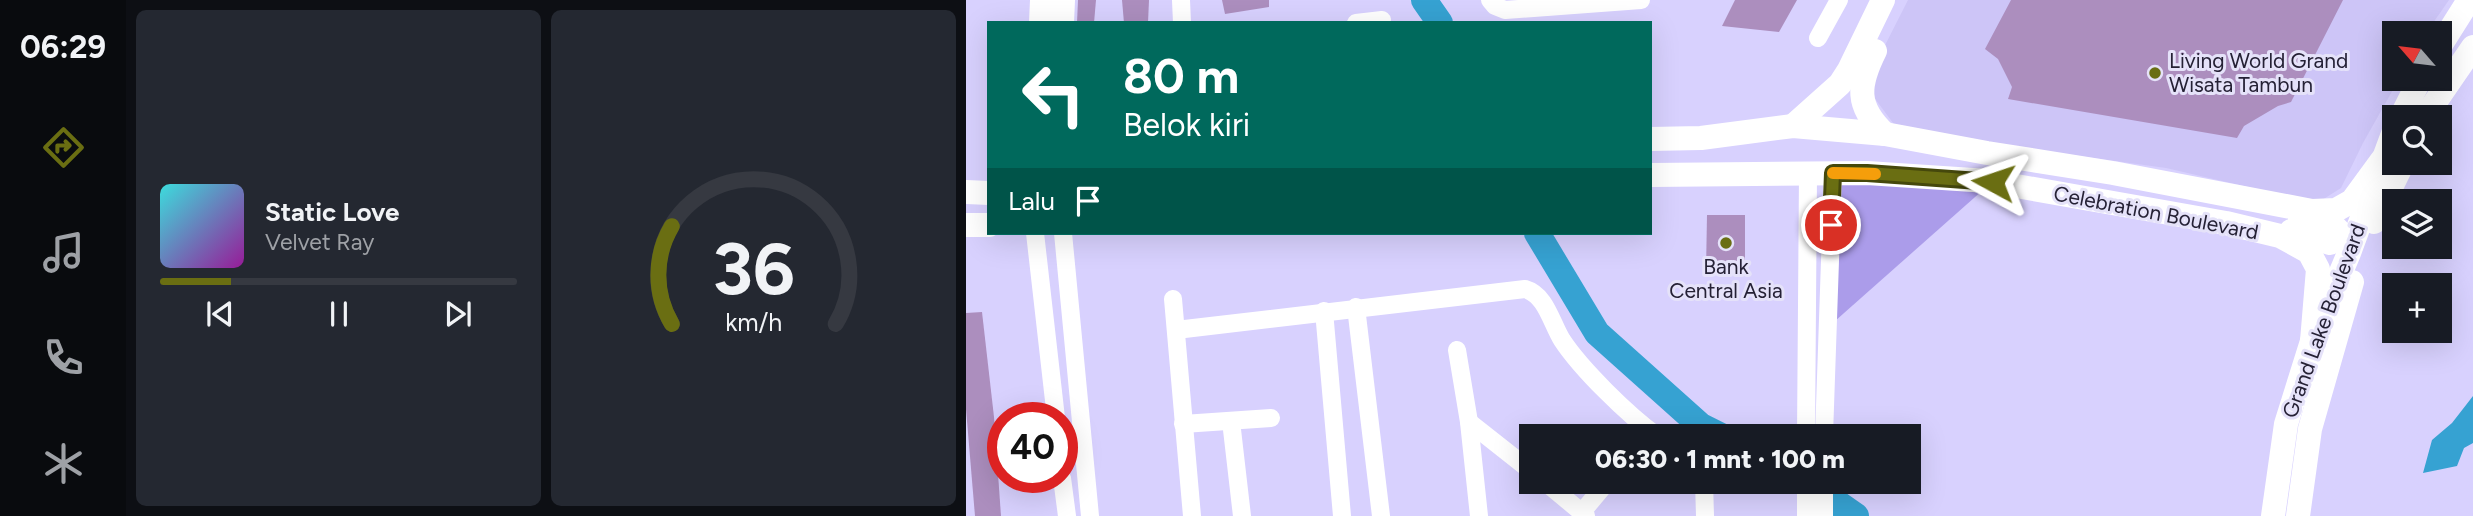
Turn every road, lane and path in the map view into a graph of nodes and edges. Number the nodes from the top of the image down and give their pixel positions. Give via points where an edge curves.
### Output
1 (1042, 0) edge
2 (1063, 0) edge
3 (1181, 0) edge
4 (1490, 0) edge
5 (1640, 0) edge
6 (1839, 0) edge
7 (1884, 0) edge
8 (1900, 0) edge
9 (2469, 0) edge
10 (1549, 4) edge
11 (1382, 20) dead end
12 (1041, 21) edge
13 (1062, 21) edge
14 (1182, 21) edge
15 (1373, 21) edge
16 (2452, 27) edge
17 (1818, 38) dead end
18 (2473, 47) edge
19 (2433, 105) edge
20 (1793, 126) junction
21 (1885, 134) junction
22 (1652, 139) edge
23 (2382, 171) edge
24 (1833, 173) junction
25 (1808, 174) junction
26 (1652, 175) edge
27 (2385, 175) edge
28 (2388, 175) edge
29 (2157, 182) junction
30 (966, 192) edge
31 (987, 193) edge
32 (2226, 223) junction
33 (966, 225) edge
34 (987, 225) edge
35 (1035, 235) edge
36 (1063, 235) edge
37 (1173, 299) dead end
38 (1356, 307) junction
39 (1324, 311) junction
40 (1176, 330) junction
41 (2312, 341) junction
42 (1457, 350) dead end
43 (1054, 402) edge
44 (1271, 418) dead end
45 (1231, 421) junction
46 (1469, 422) junction
47 (1183, 424) junction
48 (1641, 424) edge
49 (1806, 424) edge
50 (1824, 424) edge
51 (1519, 462) edge
52 (1064, 493) edge
53 (1560, 494) edge
54 (1599, 494) edge
55 (1704, 494) edge
56 (1813, 494) edge
57 (1817, 494) edge
58 (1584, 514) edge
59 (1066, 516) edge
60 (1090, 516) edge
61 (1192, 516) edge
62 (1242, 516) edge
63 (1342, 516) edge
64 (1381, 516) edge
65 (1479, 516) edge
66 (1705, 516) edge
67 (1806, 516) edge
68 (1824, 516) edge
69 (2273, 516) edge
70 (2298, 516) edge

1 - 12 street
2 - 13 street
3 - 14 street
4 - 10 street via 1505,10
5 - 10 street
6 - 17 street
7 - 20 street via 1840,84
8 - 21 street via 1867,66 1861,92 1871,121
9 - 16 street
11 - 15 street
18 - 19 street
20 - 21 street, Celebration Boulevard
20 - 22 street via 1701,138
21 - 29 street, Celebration Boulevard
23 - 29 street, Celebration Boulevard via 2336,210 2312,211
24 - 25 street, Celebration Boulevard
24 - 32 street, Celebration Boulevard via 1988,181
24 - 50 street
25 - 26 street
25 - 49 street
27 - 41 street, Grand Lake Boulevard
28 - 70 street, Grand Lake Boulevard via 2310,429
29 - 32 street via 2195,196 2337,229 2330,243 2238,218
30 - 31 street
32 - 41 street, Celebration Boulevard via 2280,236 2309,252 2318,269
33 - 34 street
35 - 43 street
36 - 60 street
37 - 40 street
38 - 39 street
38 - 48 street via 1532,291 1568,349
38 - 64 street
39 - 40 street
39 - 63 street
40 - 47 street
41 - 69 street, Grand Lake Boulevard via 2286,424
42 - 46 street
44 - 45 street
45 - 47 street
45 - 62 street
46 - 51 street
46 - 65 street
47 - 61 street
52 - 59 street
53 - 58 street
54 - 58 street
55 - 66 street
56 - 67 street
57 - 68 street

